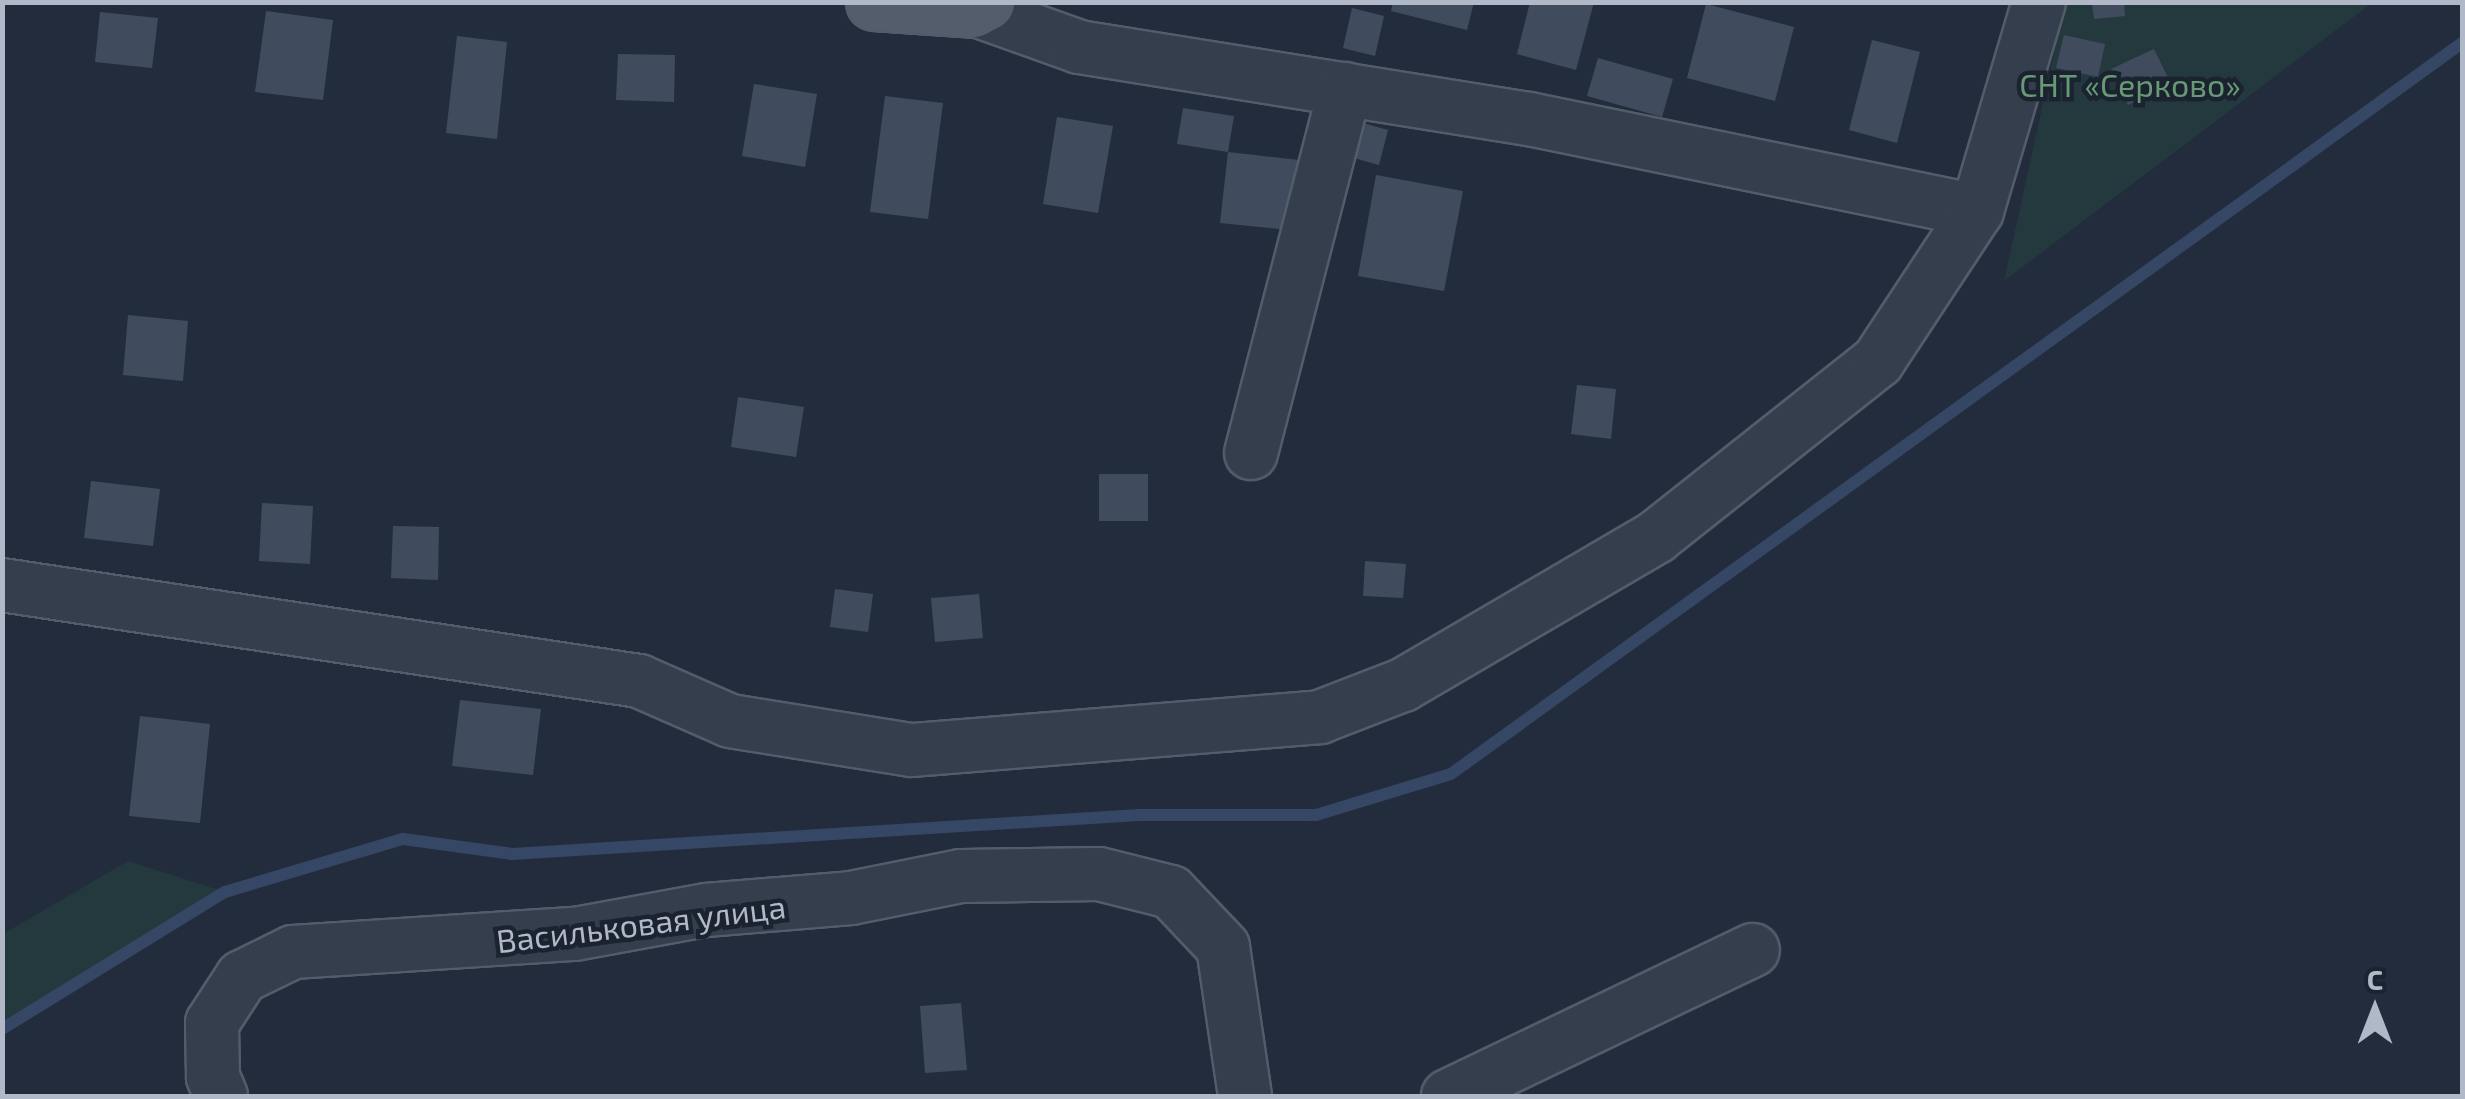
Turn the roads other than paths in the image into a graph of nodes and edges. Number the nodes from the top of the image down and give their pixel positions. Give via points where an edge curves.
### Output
1 (874, 2) edge
2 (2040, 2) edge
3 (980, 6) edge
4 (1345, 89) junction
5 (1977, 211) junction
6 (1251, 454) dead end
7 (2, 585) edge
8 (1753, 950) dead end
9 (221, 1096) edge
10 (1245, 1096) edge
11 (1448, 1096) edge

1 - 3 main road
2 - 5 street
3 - 4 street via 1080,47
4 - 5 street
4 - 6 street
5 - 7 street via 1878,361 1656,538 1403,685 1320,717 912,750 730,721 639,681
8 - 11 street
9 - 10 street, Васильковая улица via 212,1022 242,977 293,952 575,934 706,910 851,898 961,876 1099,874 1171,892 1223,947

